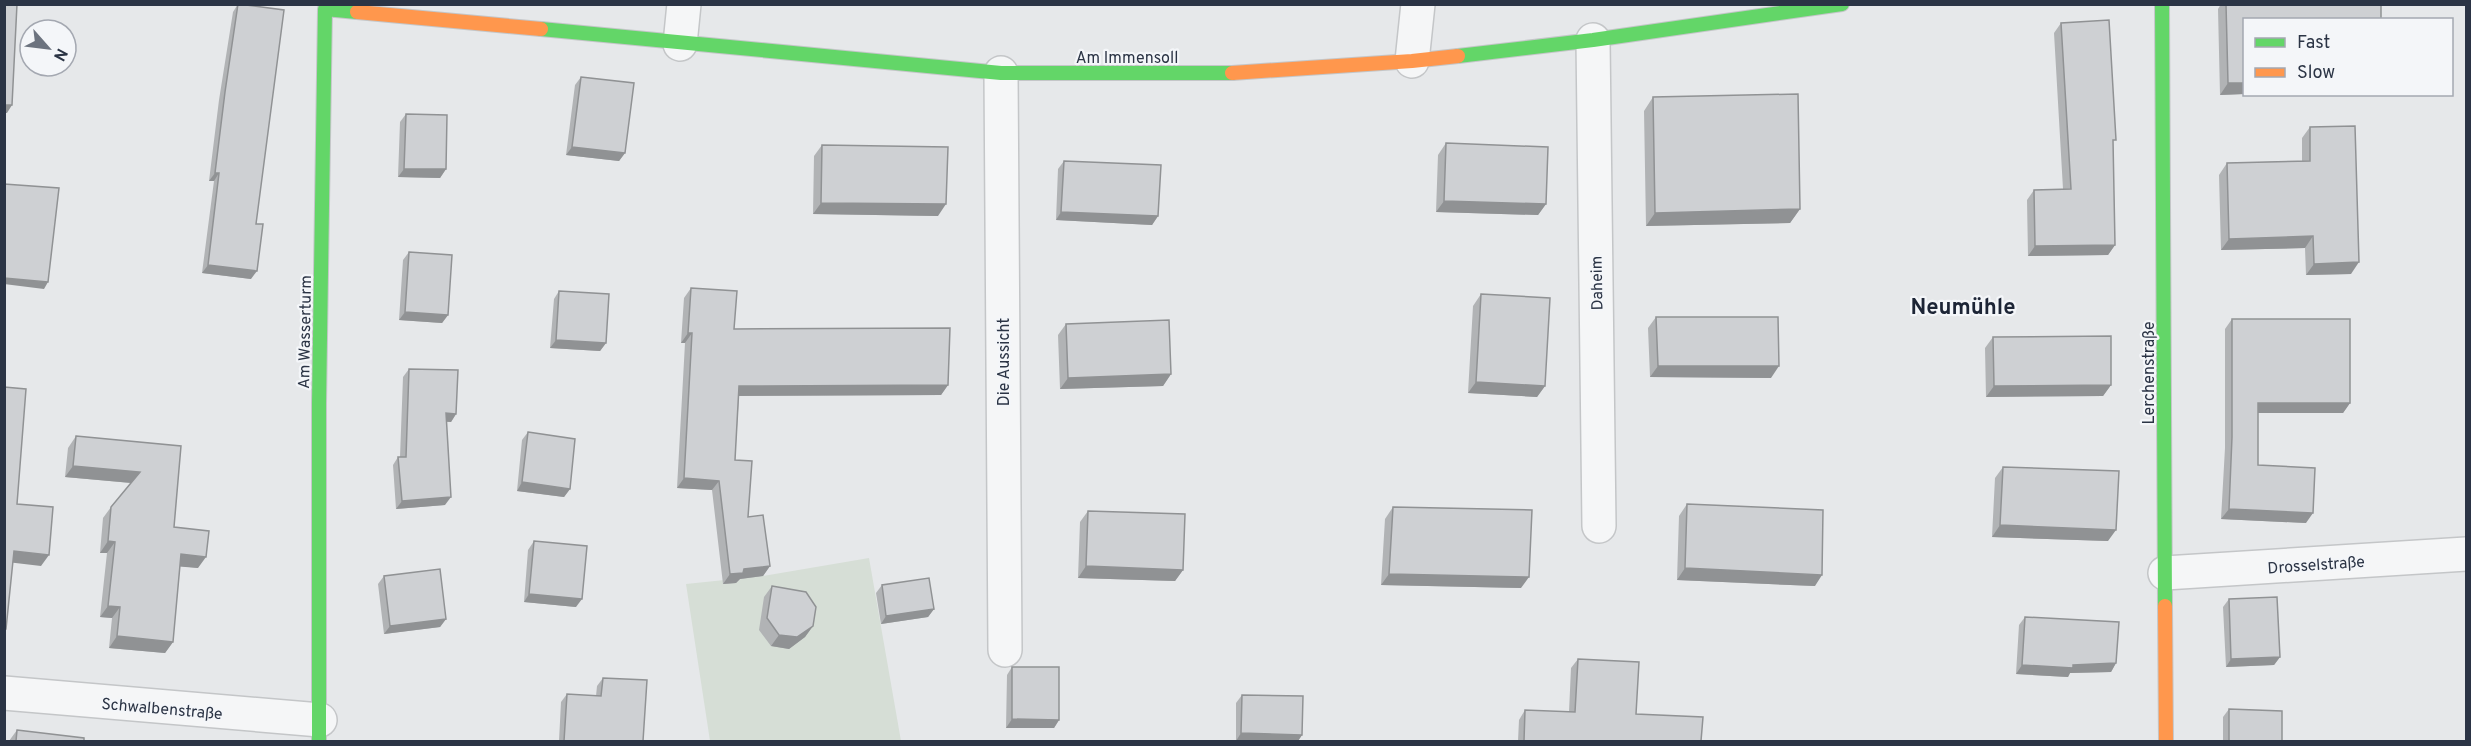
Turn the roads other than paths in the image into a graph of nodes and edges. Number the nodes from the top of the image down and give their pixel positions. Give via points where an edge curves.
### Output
1 (684, 4) edge
2 (1418, 4) edge
3 (1842, 4) edge
4 (2162, 4) edge
5 (411, 16) joint
6 (1593, 40) junction
7 (680, 44) junction
8 (1412, 61) junction
9 (1001, 73) junction
10 (1599, 526) dead end
11 (2466, 554) edge
12 (2165, 573) junction
13 (1005, 650) dead end
14 (4, 693) edge
15 (320, 731) edge
16 (2166, 741) edge

1 - 7 street
2 - 8 street
3 - 6 street, Am Immensoll
4 - 12 street, Lerchenstraße
5 - 7 street, Am Immensoll
5 - 15 street, Am Wasserturm via 325,9 319,403
6 - 8 street, Am Immensoll
6 - 10 street, Daheim
7 - 9 street, Am Immensoll
8 - 9 street, Am Immensoll via 1236,73
9 - 13 street, Die Aussicht
11 - 12 street, Drosselstraße
12 - 16 street, Lerchenstraße
14 - 15 street, Schwalbenstraße

